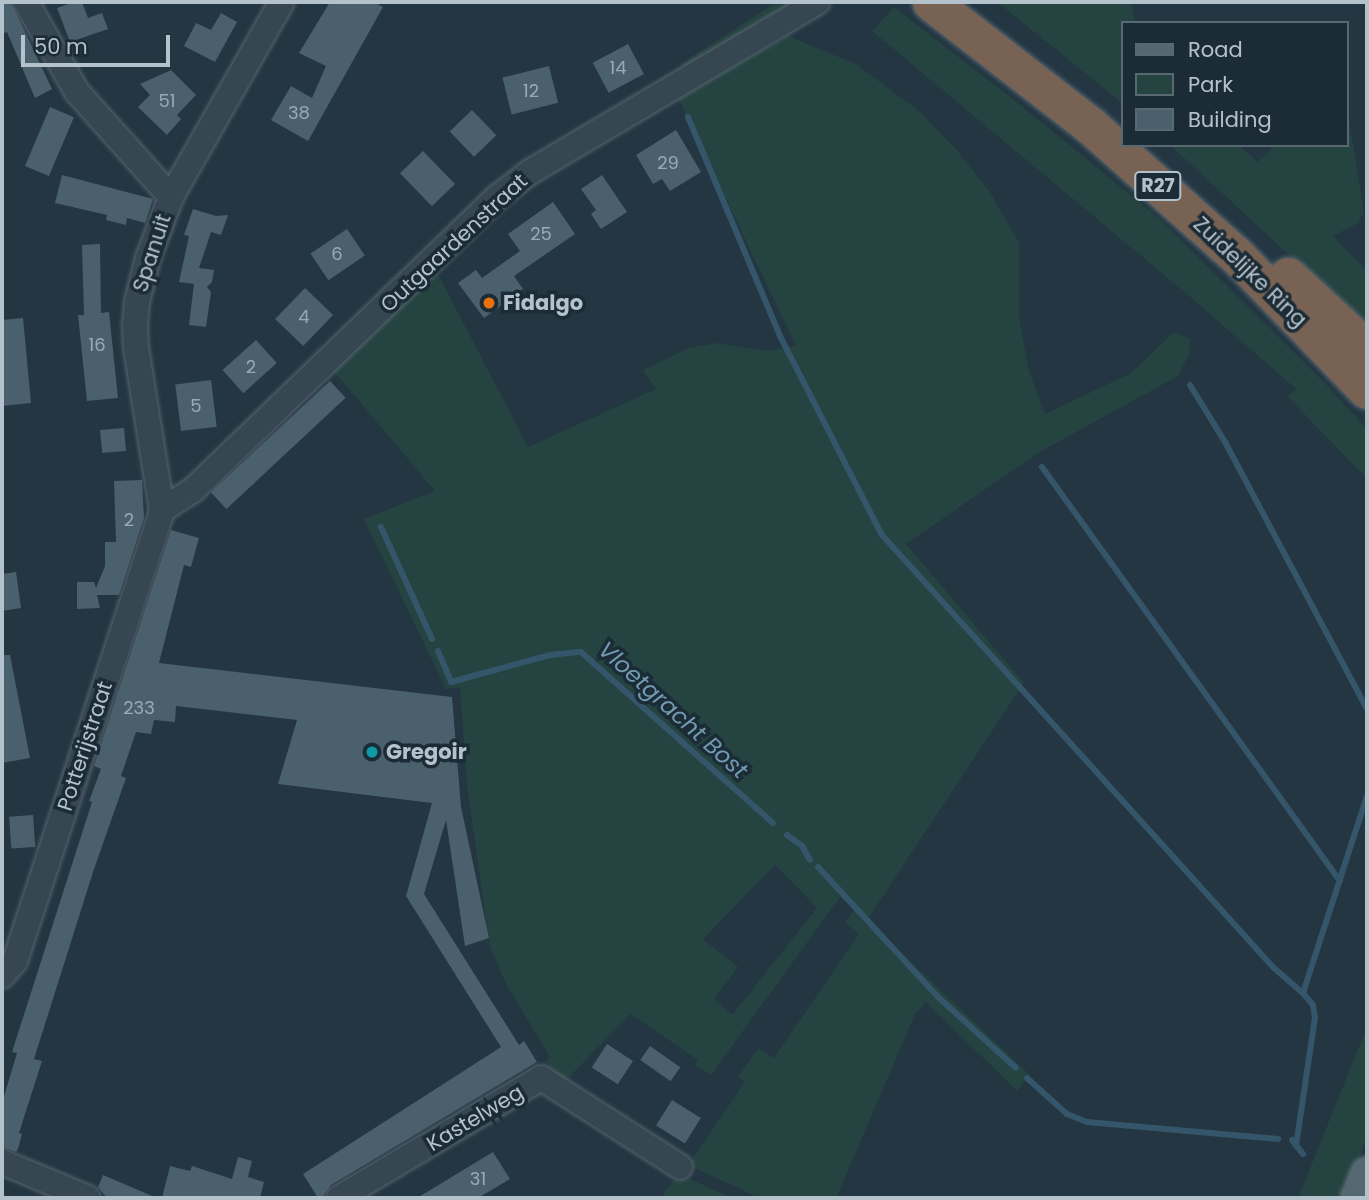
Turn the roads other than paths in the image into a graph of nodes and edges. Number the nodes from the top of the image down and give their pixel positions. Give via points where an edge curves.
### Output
1 (26, 2) edge
2 (282, 2) edge
3 (818, 2) edge
4 (931, 2) edge
5 (966, 2) edge
6 (1120, 122) edge
7 (1147, 147) edge
8 (171, 197) junction
9 (1367, 349) edge
10 (1367, 390) edge
11 (162, 510) junction
12 (2, 976) edge
13 (2, 1162) edge
14 (680, 1167) dead end
15 (1367, 1173) edge
16 (88, 1198) edge
17 (339, 1198) edge
18 (1357, 1198) edge

1 - 8 street, Spanuit via 77,92
2 - 8 street
3 - 11 street, Outgaardenstraat via 530,172 499,196 193,490
4 - 10 highway, Zuidelijke Ring / R27 via 1091,126 1189,213
5 - 6 highway
7 - 9 highway, Zuidelijke Ring / R27
8 - 11 street, Spanuit via 148,258 135,325
11 - 12 street, Potterijstraat via 15,961
13 - 16 street
14 - 17 street, Kastelweg via 541,1078
15 - 18 main road

